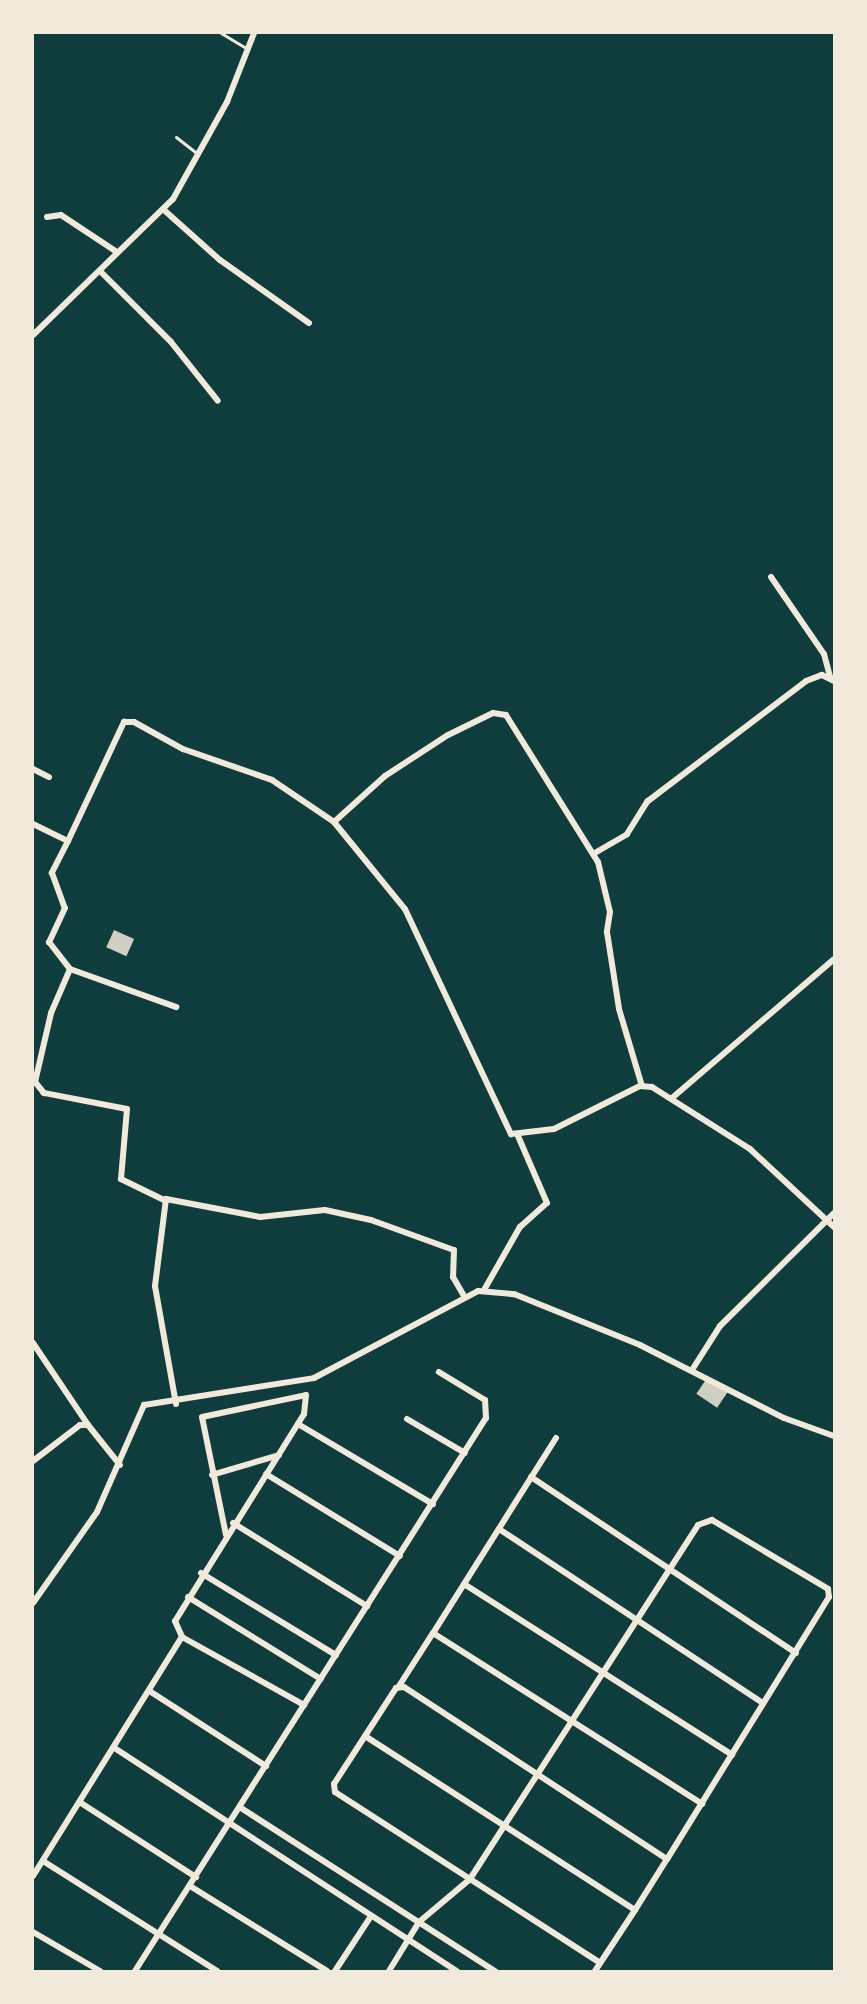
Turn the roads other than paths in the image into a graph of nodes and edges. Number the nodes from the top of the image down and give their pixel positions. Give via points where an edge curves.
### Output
1 (221, 33) edge
2 (254, 33) edge
3 (248, 49) junction
4 (176, 137) dead end
5 (199, 155) junction
6 (164, 210) junction
7 (47, 217) dead end
8 (117, 252) junction
9 (100, 271) junction
10 (309, 323) dead end
11 (33, 335) edge
12 (218, 401) dead end
13 (771, 577) dead end
14 (832, 679) edge
15 (33, 769) edge
16 (49, 777) dead end
17 (334, 822) junction
18 (33, 824) edge
19 (68, 841) junction
20 (593, 854) junction
21 (834, 959) edge
22 (70, 969) junction
23 (176, 1007) dead end
24 (642, 1086) junction
25 (672, 1098) junction
26 (518, 1136) junction
27 (164, 1200) junction
28 (834, 1213) edge
29 (825, 1221) junction
30 (834, 1227) edge
31 (484, 1290) junction
32 (464, 1296) junction
33 (33, 1343) edge
34 (692, 1370) junction
35 (439, 1372) dead end
36 (176, 1404) junction
37 (407, 1419) dead end
38 (298, 1424) junction
39 (88, 1425) junction
40 (834, 1436) edge
41 (556, 1438) dead end
42 (465, 1453) junction
43 (280, 1455) junction
44 (33, 1461) edge
45 (120, 1465) junction
46 (266, 1474) junction
47 (212, 1475) junction
48 (531, 1477) junction
49 (434, 1504) junction
50 (233, 1523) junction
51 (499, 1529) junction
52 (226, 1535) junction
53 (400, 1556) junction
54 (670, 1566) junction
55 (201, 1573) junction
56 (464, 1584) junction
57 (188, 1597) junction
58 (33, 1603) edge
59 (367, 1606) junction
60 (635, 1619) junction
61 (434, 1633) junction
62 (182, 1637) junction
63 (796, 1653) junction
64 (336, 1655) junction
65 (603, 1670) junction
66 (321, 1679) junction
67 (399, 1686) junction
68 (151, 1692) junction
69 (764, 1703) junction
70 (304, 1705) junction
71 (571, 1723) junction
72 (365, 1736) junction
73 (116, 1749) junction
74 (732, 1755) junction
75 (266, 1766) junction
76 (537, 1774) junction
77 (81, 1803) junction
78 (702, 1804) junction
79 (241, 1808) junction
80 (230, 1825) junction
81 (506, 1827) junction
82 (668, 1859) junction
83 (43, 1861) junction
84 (33, 1876) edge
85 (196, 1877) junction
86 (470, 1879) junction
87 (190, 1886) junction
88 (635, 1910) junction
89 (371, 1916) junction
90 (419, 1922) junction
91 (33, 1932) edge
92 (160, 1935) junction
93 (408, 1940) junction
94 (600, 1963) junction
95 (100, 1971) edge
96 (135, 1971) edge
97 (217, 1971) edge
98 (327, 1971) edge
99 (335, 1971) edge
100 (389, 1971) edge
101 (457, 1971) edge
102 (495, 1971) edge
103 (595, 1971) edge

1 - 3 lane
2 - 3 street
3 - 5 street
4 - 5 lane
5 - 6 street
6 - 8 street
6 - 10 street via 227,265
7 - 8 street via 62,215
8 - 9 street
9 - 11 street
9 - 12 street via 171,342
13 - 14 street via 824,654
14 - 20 street via 815,675 752,720 648,801 627,834
15 - 16 street
17 - 19 street via 272,780 183,748 134,722 119,727
17 - 20 street via 385,777 448,735 501,712
17 - 26 street via 405,909 494,1103 510,1133
18 - 19 street
19 - 22 street via 52,873 65,908 49,942
20 - 24 street via 608,901 618,1009
21 - 25 street
22 - 23 street
22 - 27 street via 51,1013 36,1088 125,1106 129,1112 121,1179
24 - 25 street
24 - 26 street via 554,1129
25 - 29 street via 771,1166
26 - 31 street via 547,1203 520,1227
27 - 32 street via 260,1217 325,1210 371,1220 454,1250 453,1277
27 - 36 street via 155,1286
28 - 29 street
29 - 30 street
29 - 34 street via 720,1326
31 - 32 street
31 - 34 street via 514,1294
32 - 36 street via 314,1378
33 - 39 street
34 - 40 street via 784,1418
35 - 42 street via 489,1408
36 - 45 street via 144,1405
37 - 42 street
38 - 43 street
38 - 47 street via 309,1403 306,1395 203,1416
38 - 49 street
39 - 44 street via 80,1425
39 - 45 street
41 - 48 street
42 - 49 street
43 - 46 street
43 - 47 street
45 - 58 street via 91,1521
46 - 50 street
46 - 53 street
47 - 52 street
48 - 51 street
48 - 54 street
49 - 53 street
50 - 52 street
50 - 59 street
51 - 56 street
51 - 60 street
52 - 55 street
53 - 59 street
54 - 60 street
54 - 63 street
54 - 63 street via 698,1525 712,1520 828,1589
55 - 57 street
55 - 64 street
56 - 61 street
56 - 65 street
57 - 62 street via 175,1622
57 - 66 street
59 - 64 street
60 - 65 street
60 - 69 street
61 - 67 street
61 - 71 street
62 - 68 street
62 - 70 street
63 - 69 street
64 - 66 street
65 - 71 street
65 - 74 street
66 - 70 street
67 - 72 street
67 - 76 street
68 - 73 street
68 - 75 street
69 - 74 street
70 - 75 street
71 - 76 street
71 - 78 street
72 - 81 street
72 - 86 street via 334,1784 335,1792
73 - 77 street
73 - 80 street
74 - 78 street
75 - 79 street
76 - 81 street
76 - 82 street
77 - 83 street
77 - 85 street
78 - 82 street
79 - 80 street
79 - 90 street
80 - 85 street
80 - 89 street
81 - 86 street
81 - 88 street
82 - 88 street
83 - 84 street
83 - 92 street
85 - 87 street
86 - 90 street
86 - 94 street
87 - 92 street
87 - 98 street
88 - 94 street
89 - 93 street
89 - 99 street
90 - 93 street
90 - 102 street
91 - 95 street
92 - 96 street
92 - 97 street
93 - 100 street
93 - 101 street
94 - 103 street

